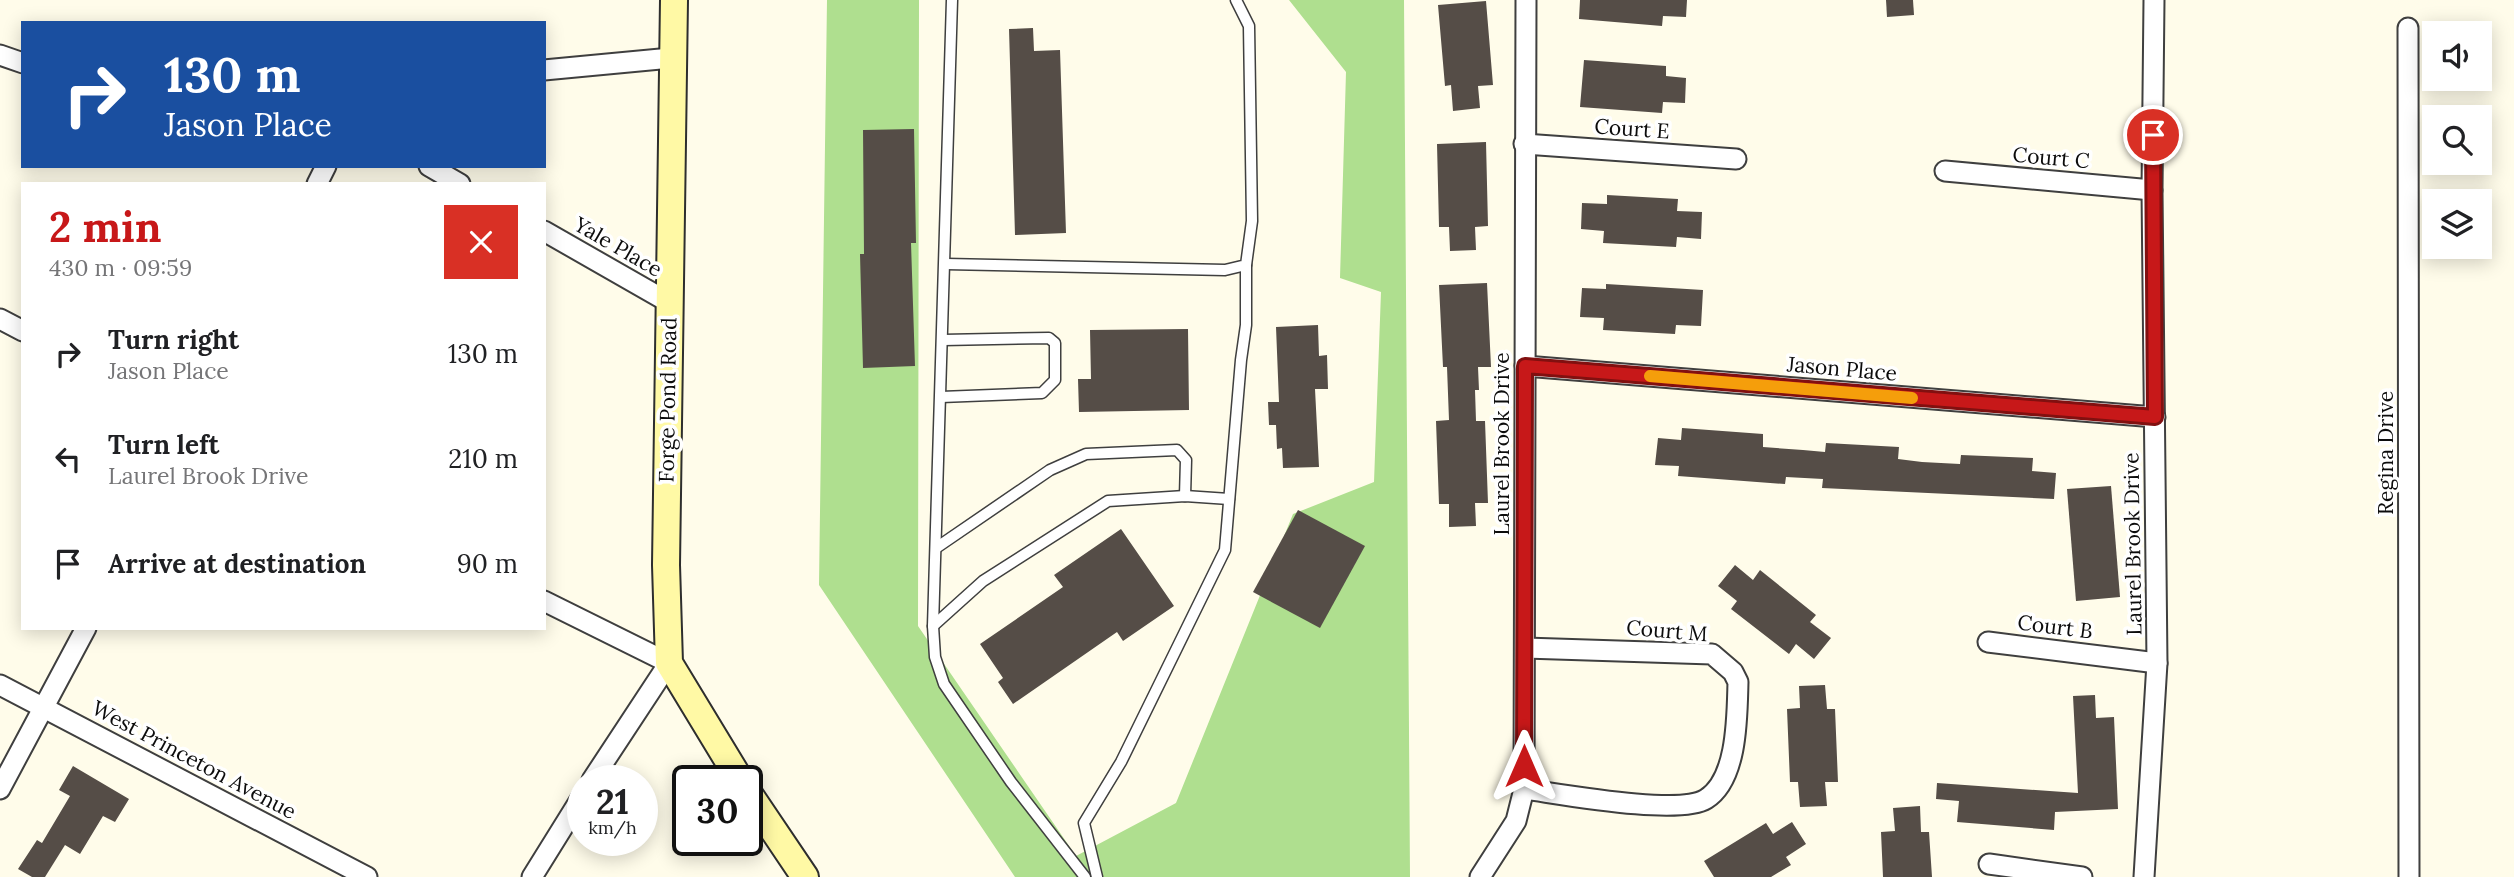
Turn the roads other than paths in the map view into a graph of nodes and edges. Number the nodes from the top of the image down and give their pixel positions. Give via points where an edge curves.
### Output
1 (674, 0) edge
2 (952, 0) edge
3 (1236, 0) edge
4 (1526, 0) edge
5 (2154, 0) edge
6 (2408, 28) dead end
7 (0, 55) edge
8 (671, 58) junction
9 (21, 62) edge
10 (546, 70) edge
11 (1524, 144) junction
12 (1736, 159) dead end
13 (432, 168) edge
14 (1945, 171) dead end
15 (457, 182) edge
16 (2152, 190) junction
17 (546, 232) edge
18 (946, 264) junction
19 (1246, 265) junction
20 (670, 303) junction
21 (0, 319) edge
22 (21, 330) edge
23 (943, 340) junction
24 (1525, 366) junction
25 (941, 397) junction
26 (2155, 417) junction
27 (1185, 496) junction
28 (1229, 499) junction
29 (936, 548) junction
30 (546, 602) edge
31 (933, 626) junction
32 (85, 630) edge
33 (1988, 642) dead end
34 (1525, 648) junction
35 (668, 663) junction
36 (2157, 663) junction
37 (0, 685) edge
38 (44, 708) junction
39 (603, 765) edge
40 (731, 765) edge
41 (0, 789) edge
42 (1524, 789) junction
43 (763, 815) edge
44 (567, 821) edge
45 (1989, 864) dead end
46 (367, 877) edge
47 (532, 877) edge
48 (805, 877) edge
49 (1085, 877) edge
50 (1097, 877) edge
51 (1480, 877) edge
52 (2082, 877) edge
53 (2144, 877) edge
54 (2409, 877) edge

1 - 8 street, Forge Pond Road
2 - 18 lane
3 - 19 lane via 1249,26 1252,221
4 - 11 street, Laurel Brook Drive
5 - 16 street, Laurel Brook Drive
6 - 54 street, Regina Drive
7 - 9 street
8 - 10 street
8 - 20 street, Forge Pond Road
11 - 12 street, Court E
11 - 24 street, Laurel Brook Drive
13 - 15 street
14 - 16 street, Court C
16 - 26 street, Laurel Brook Drive
17 - 20 street, Yale Place
18 - 19 lane via 1225,270
18 - 23 lane
19 - 28 lane via 1246,326
20 - 35 street, Forge Pond Road
21 - 22 street
23 - 25 lane
23 - 25 lane via 1049,338 1055,342 1055,380 1042,393
24 - 26 street, Jason Place
24 - 34 street, Laurel Brook Drive
25 - 29 lane
26 - 36 street, Laurel Brook Drive
27 - 28 lane
27 - 29 lane via 1186,460 1177,450 1086,454 1050,471
27 - 31 lane via 1108,501 983,581
28 - 50 lane via 1225,550 1121,762 1084,822
29 - 31 lane
30 - 35 street
31 - 49 lane via 935,657 944,684 1011,782
32 - 38 street
33 - 36 street, Court B
34 - 42 street, Laurel Brook Drive
34 - 42 street, Court M via 1712,654 1733,672 1738,692 1732,759 1719,786 1706,799 1676,807
35 - 39 street
35 - 40 street
36 - 53 street, Laurel Brook Drive
37 - 38 street, West Princeton Avenue
38 - 41 street
38 - 46 street, West Princeton Avenue
42 - 51 street, Laurel Brook Drive via 1516,821
43 - 48 street
44 - 47 street
45 - 52 street

